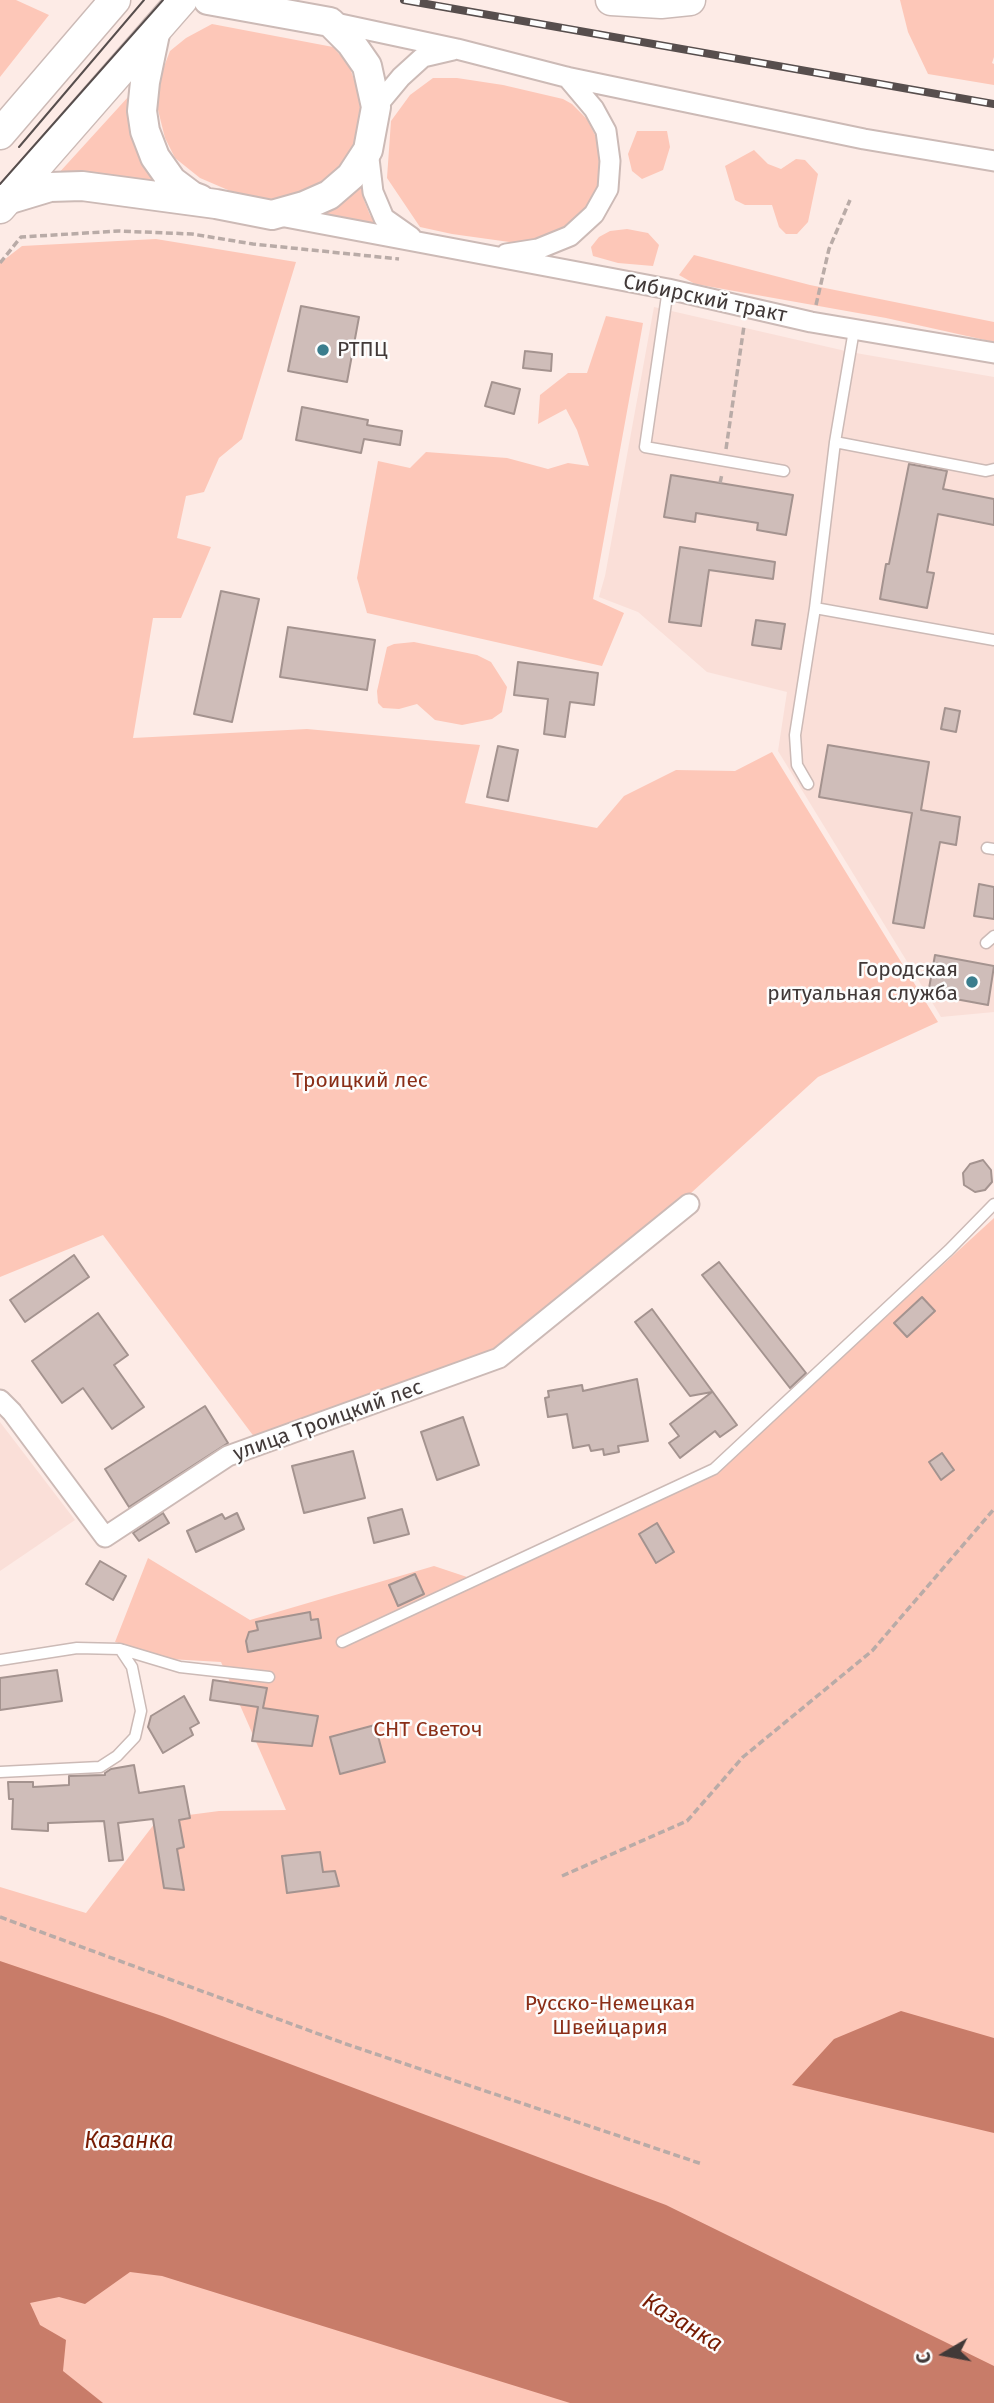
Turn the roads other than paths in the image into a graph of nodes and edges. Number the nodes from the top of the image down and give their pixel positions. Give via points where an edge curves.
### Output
1 (115, 0) edge
2 (182, 0) edge
3 (208, 0) edge
4 (611, 0) edge
5 (690, 0) edge
6 (330, 22) junction
7 (156, 29) junction
8 (457, 49) junction
9 (566, 77) junction
10 (376, 107) junction
11 (0, 134) edge
12 (368, 150) junction
13 (994, 161) edge
14 (3, 204) edge
15 (216, 204) junction
16 (272, 215) junction
17 (417, 242) junction
18 (495, 256) junction
19 (668, 289) junction
20 (854, 330) junction
21 (994, 353) edge
22 (835, 442) junction
23 (994, 469) edge
24 (784, 471) dead end
25 (815, 608) junction
26 (994, 640) edge
27 (808, 784) dead end
28 (689, 1204) dead end
29 (994, 1205) edge
30 (0, 1400) edge
31 (342, 1642) dead end
32 (120, 1649) junction
33 (0, 1660) edge
34 (269, 1676) dead end
35 (0, 1772) edge

1 - 11 main road
2 - 7 main road
3 - 6 street
4 - 5 main road via 661,4
6 - 8 street, Сибирский тракт
6 - 10 street, Сибирский тракт via 367,66
7 - 14 main road
7 - 15 street via 145,82 145,131 155,157 172,181 192,196
8 - 9 street, Сибирский тракт
8 - 10 street, Сибирский тракт via 423,57
9 - 13 street, Сибирский тракт
9 - 18 street via 594,108 606,131 608,189 594,214 570,236 538,249
10 - 12 street, Сибирский тракт
12 - 16 street, Сибирский тракт via 351,176 329,195
12 - 17 street, Сибирский тракт via 373,192 384,218
14 - 15 street via 50,187 82,186
15 - 16 street, Сибирский тракт
16 - 17 street, Сибирский тракт
17 - 18 street, Сибирский тракт
18 - 19 street, Сибирский тракт
19 - 20 street, Сибирский тракт
19 - 24 lane via 645,447
20 - 21 street, Сибирский тракт
20 - 22 lane
22 - 23 lane
22 - 25 lane
25 - 26 lane
25 - 27 lane via 795,735 797,765
28 - 30 street, улица Троицкий лес via 499,1358 228,1456 105,1537
29 - 31 lane via 714,1469
32 - 33 lane via 77,1648
32 - 34 lane via 180,1667
32 - 35 lane via 132,1667 141,1711 135,1737 117,1756 100,1767

